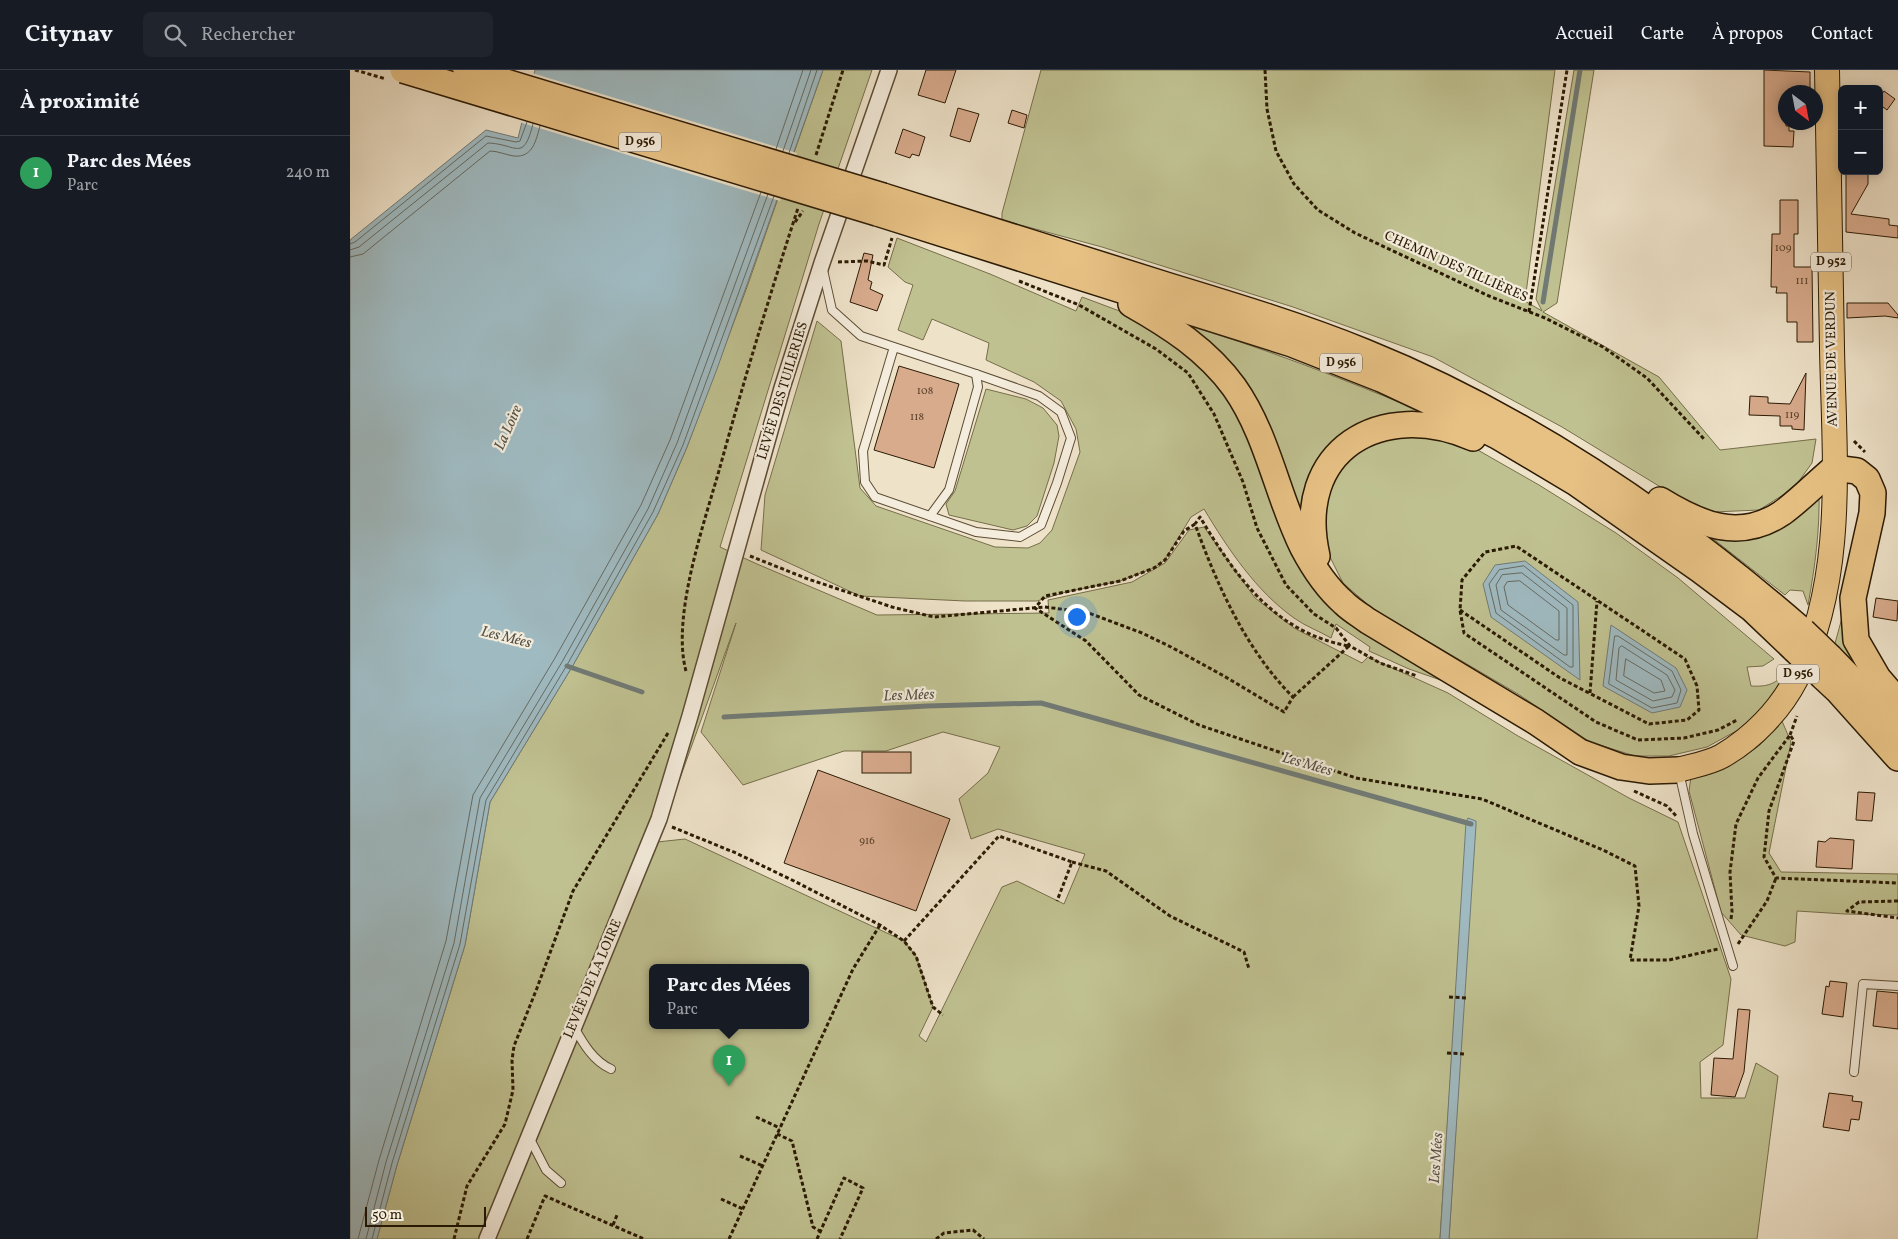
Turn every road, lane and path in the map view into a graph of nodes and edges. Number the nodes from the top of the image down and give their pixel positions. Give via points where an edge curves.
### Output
1 (403, 70) edge
2 (466, 70) edge
3 (843, 70) edge
4 (889, 70) edge
5 (1265, 70) edge
6 (1567, 70) edge
7 (1827, 70) edge
8 (813, 162) dead end
9 (801, 199) dead end
10 (880, 205) junction
11 (893, 233) dead end
12 (822, 263) junction
13 (1016, 280) dead end
14 (1089, 281) junction
15 (1529, 312) junction
16 (894, 347) junction
17 (976, 374) junction
18 (1704, 439) dead end
19 (1834, 468) junction
20 (1577, 472) junction
21 (930, 516) junction
22 (1195, 524) junction
23 (737, 551) junction
24 (1323, 578) junction
25 (1597, 600) junction
26 (1035, 608) junction
27 (1460, 610) junction
28 (1350, 646) junction
29 (1826, 667) junction
30 (687, 673) dead end
31 (1590, 693) junction
32 (1293, 697) junction
33 (1898, 701) edge
34 (690, 716) junction
35 (1744, 716) dead end
36 (1898, 731) edge
37 (1898, 758) edge
38 (1678, 770) junction
39 (659, 819) junction
40 (1072, 862) junction
41 (1898, 884) edge
42 (1057, 901) dead end
43 (1898, 901) edge
44 (1898, 918) edge
45 (880, 925) junction
46 (1722, 930) junction
47 (904, 941) junction
48 (1630, 960) dead end
49 (1733, 966) dead end
50 (1249, 969) dead end
51 (1898, 986) edge
52 (1448, 997) dead end
53 (1468, 998) dead end
54 (943, 1015) dead end
55 (574, 1027) junction
56 (1447, 1053) dead end
57 (1466, 1054) dead end
58 (610, 1069) dead end
59 (1854, 1072) dead end
60 (756, 1117) dead end
61 (780, 1128) junction
62 (778, 1134) junction
63 (529, 1137) junction
64 (740, 1156) dead end
65 (763, 1166) junction
66 (562, 1182) dead end
67 (721, 1199) dead end
68 (743, 1209) junction
69 (616, 1215) dead end
70 (613, 1225) junction
71 (820, 1231) junction
72 (454, 1239) edge
73 (487, 1239) edge
74 (527, 1239) edge
75 (644, 1239) edge
76 (729, 1239) edge
77 (817, 1239) edge
78 (840, 1239) edge
79 (936, 1239) edge
80 (984, 1239) edge

1 - 10 highway, D 956, bridge
2 - 10 highway, D 956, bridge
3 - 8 path
4 - 12 street, LEVÉE DES TUILERIES
5 - 15 path, CHEMIN DES TILLIÈRES via 1267,108 1276,151 1294,184 1318,210 1355,233
6 - 15 path
7 - 19 main road, AVENUE DE VERDUN / D 952
9 - 30 path via 742,388 695,556 683,619 682,658
10 - 14 highway, D 956
10 - 20 highway, D 956 via 1274,319 1365,352 1509,421
11 - 12 path via 884,265 867,261
12 - 16 lane via 832,310 862,336
12 - 23 street, LEVÉE DES TUILERIES via 782,388
13 - 28 path via 1079,305 1156,349 1188,373 1214,414 1243,482 1257,528 1286,585 1314,614 1336,628
14 - 20 highway, D 956 via 1292,344 1381,379
14 - 24 highway, D 956 via 1160,320 1195,345 1225,376 1254,423 1304,549
15 - 18 path, CHEMIN DES TILLIÈRES via 1578,333 1625,361 1647,378
16 - 17 lane
16 - 21 lane via 862,451 865,482 875,497
17 - 21 lane via 978,387 949,490
17 - 21 lane via 1039,396 1061,412 1071,438 1057,483 1041,525 1020,537 976,532
19 - 20 highway, D 956 via 1780,514 1754,526 1735,528 1704,524 1655,497
19 - 33 highway via 1857,471 1867,479 1873,493 1872,512 1853,598 1856,640 1878,678
19 - 38 main road, D 956 via 1828,576 1817,627 1796,679 1774,713 1754,733 1721,757
20 - 24 highway, D 956 via 1443,428 1419,424 1380,428 1360,436 1331,463 1319,483 1313,504 1312,524
20 - 29 highway, D 956, bridge via 1700,570 1799,640
22 - 26 path via 1184,530 1165,560 1154,568 1120,581 1045,596
22 - 28 path via 1200,517 1220,550 1259,600 1308,633
22 - 32 path via 1233,613 1279,683
23 - 26 path via 808,579 934,617
23 - 34 street, LEVÉE DES TUILERIES
24 - 38 highway, D 956 via 1343,603 1368,621 1580,752 1621,767 1649,771
25 - 27 path via 1516,546 1485,552 1462,580
25 - 31 path
25 - 31 path via 1685,659 1697,686 1699,710 1687,720 1649,724
26 - 32 path via 1086,612 1142,633 1284,712
26 - 48 path via 1086,641 1139,695 1199,725 1356,778 1482,799 1635,866 1639,906
27 - 31 path via 1560,678
27 - 35 path via 1464,633 1596,722 1638,740 1684,738 1718,730
28 - 32 path
29 - 36 highway, D 956 via 1866,694
29 - 37 highway, D 956
34 - 39 street, LEVÉE DE LA LOIRE
34 - 72 path via 669,731 573,891 514,1046 514,1090 505,1124 467,1186
38 - 46 lane via 1693,834
39 - 45 path via 736,853
39 - 55 street, LEVÉE DE LA LOIRE
40 - 42 path
40 - 47 path via 999,836
40 - 50 path via 1106,871 1170,916 1244,952
41 - 46 path via 1776,878 1764,857 1769,811 1794,741 1790,735 1758,778 1736,824 1730,872 1732,912 1729,927
43 - 44 path via 1859,902 1847,910
45 - 47 path
45 - 61 path via 852,969
46 - 49 lane
47 - 54 path via 916,956 934,1007
51 - 59 lane via 1863,984
52 - 53 path
55 - 58 lane via 590,1053
55 - 63 street, LEVÉE DE LA LOIRE
56 - 57 path
60 - 61 path
61 - 62 path
62 - 65 path
62 - 71 path via 792,1141 813,1227
63 - 66 lane via 546,1170
63 - 73 street, LEVÉE DE LA LOIRE
64 - 65 path
65 - 68 path
67 - 68 path
68 - 76 path
69 - 70 path
70 - 74 path via 545,1196
70 - 75 path
71 - 77 path
71 - 78 path via 844,1178 863,1188
79 - 80 path via 944,1233 973,1230

